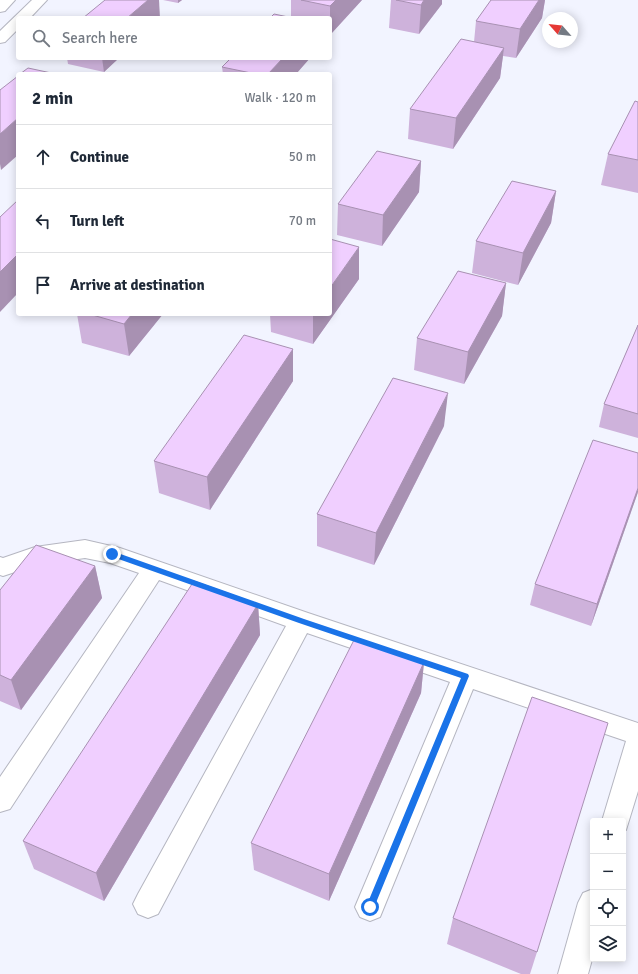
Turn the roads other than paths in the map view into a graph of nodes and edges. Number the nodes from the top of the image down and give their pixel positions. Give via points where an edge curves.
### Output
1 (8, 0) edge
2 (40, 0) edge
3 (0, 8) edge
4 (24, 16) edge
5 (16, 24) edge
6 (0, 39) edge
7 (1, 568) edge
8 (154, 569) junction
9 (301, 621) junction
10 (465, 676) junction
11 (638, 734) edge
12 (638, 743) edge
13 (0, 800) edge
14 (617, 818) edge
15 (148, 904) dead end
16 (370, 907) dead end
17 (590, 913) edge
18 (573, 974) edge

1 - 3 main road
2 - 4 main road
5 - 6 main road
7 - 8 main road via 35,556 85,549 112,554
8 - 9 main road
8 - 13 main road
9 - 10 main road
9 - 15 main road
10 - 11 main road
10 - 16 main road
12 - 14 main road
17 - 18 main road

